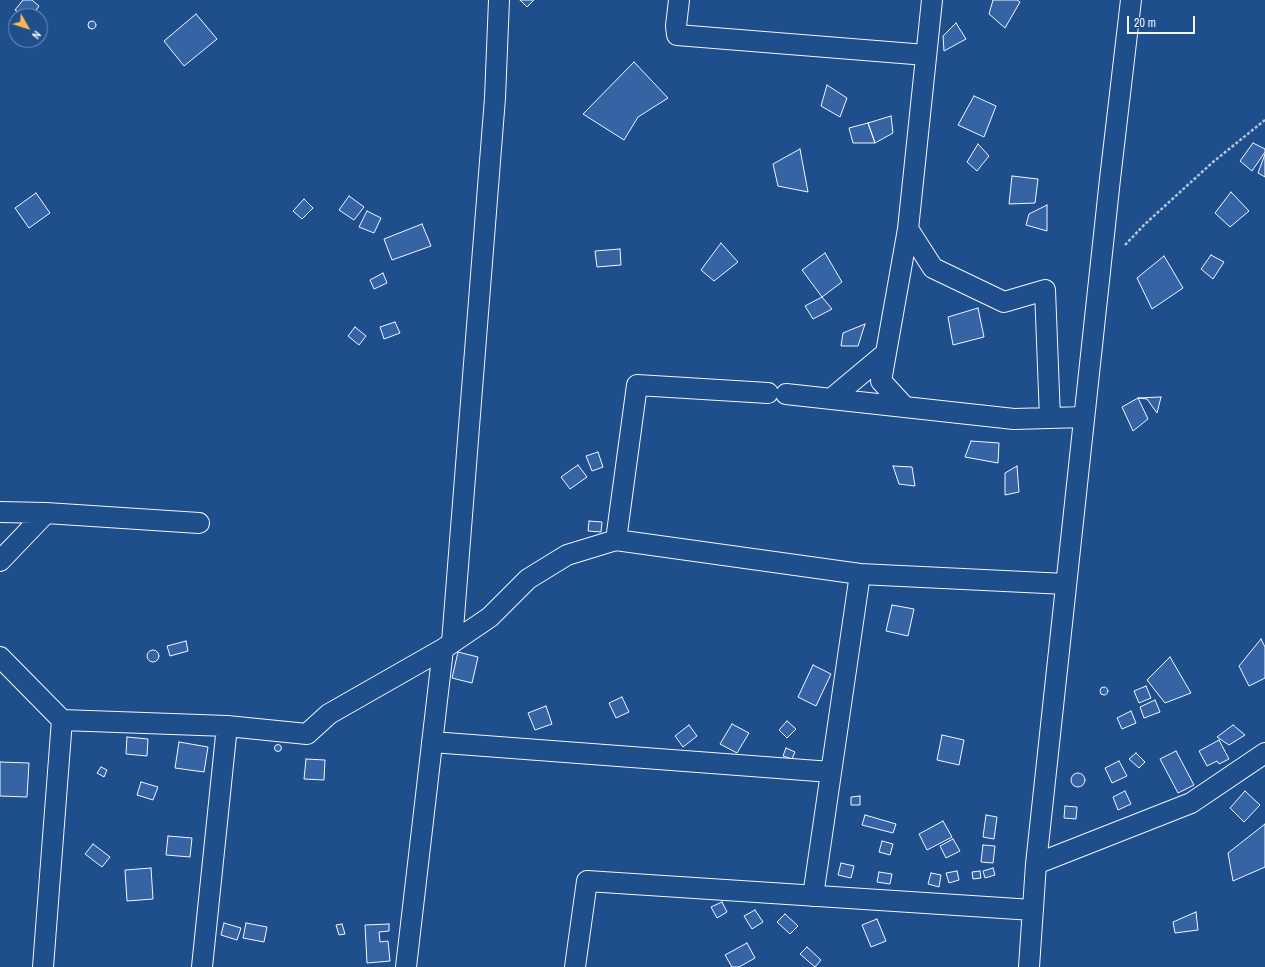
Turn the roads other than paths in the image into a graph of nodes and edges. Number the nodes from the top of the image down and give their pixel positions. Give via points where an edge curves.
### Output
1 (499, 0) edge
2 (679, 0) edge
3 (932, 0) edge
4 (1131, 0) edge
5 (926, 55) junction
6 (908, 229) junction
7 (886, 353) junction
8 (831, 399) junction
9 (905, 407) junction
10 (1084, 417) junction
11 (1050, 418) junction
12 (0, 512) edge
13 (46, 513) junction
14 (199, 523) dead end
15 (616, 540) junction
16 (0, 561) edge
17 (860, 574) junction
18 (1066, 584) junction
19 (448, 645) junction
20 (0, 657) edge
21 (62, 720) junction
22 (227, 726) junction
23 (432, 742) junction
24 (1265, 753) edge
25 (831, 772) junction
26 (1036, 864) junction
27 (812, 896) junction
28 (1033, 910) junction
29 (43, 967) edge
30 (202, 967) edge
31 (406, 967) edge
32 (575, 967) edge
33 (1029, 967) edge

1 - 19 street via 495,98
2 - 5 street via 677,35
3 - 5 street
4 - 10 street
5 - 6 street
6 - 7 street
6 - 11 street via 934,268 1004,302 1045,290
7 - 8 street
7 - 9 street via 881,381
8 - 9 street
8 - 15 street via 637,385
9 - 11 street via 1014,419
10 - 11 street
10 - 18 street
12 - 13 street
13 - 14 street
13 - 16 street
15 - 17 street
15 - 19 street via 567,555 528,579 490,617
17 - 18 street
17 - 25 street
18 - 26 street
19 - 22 street via 329,714 307,734
19 - 23 street
20 - 21 street
21 - 22 street
21 - 29 street
22 - 30 street
23 - 25 street
23 - 31 street
24 - 26 street via 1191,803
25 - 27 street
26 - 28 street
27 - 28 street
27 - 32 street via 587,881
28 - 33 street

